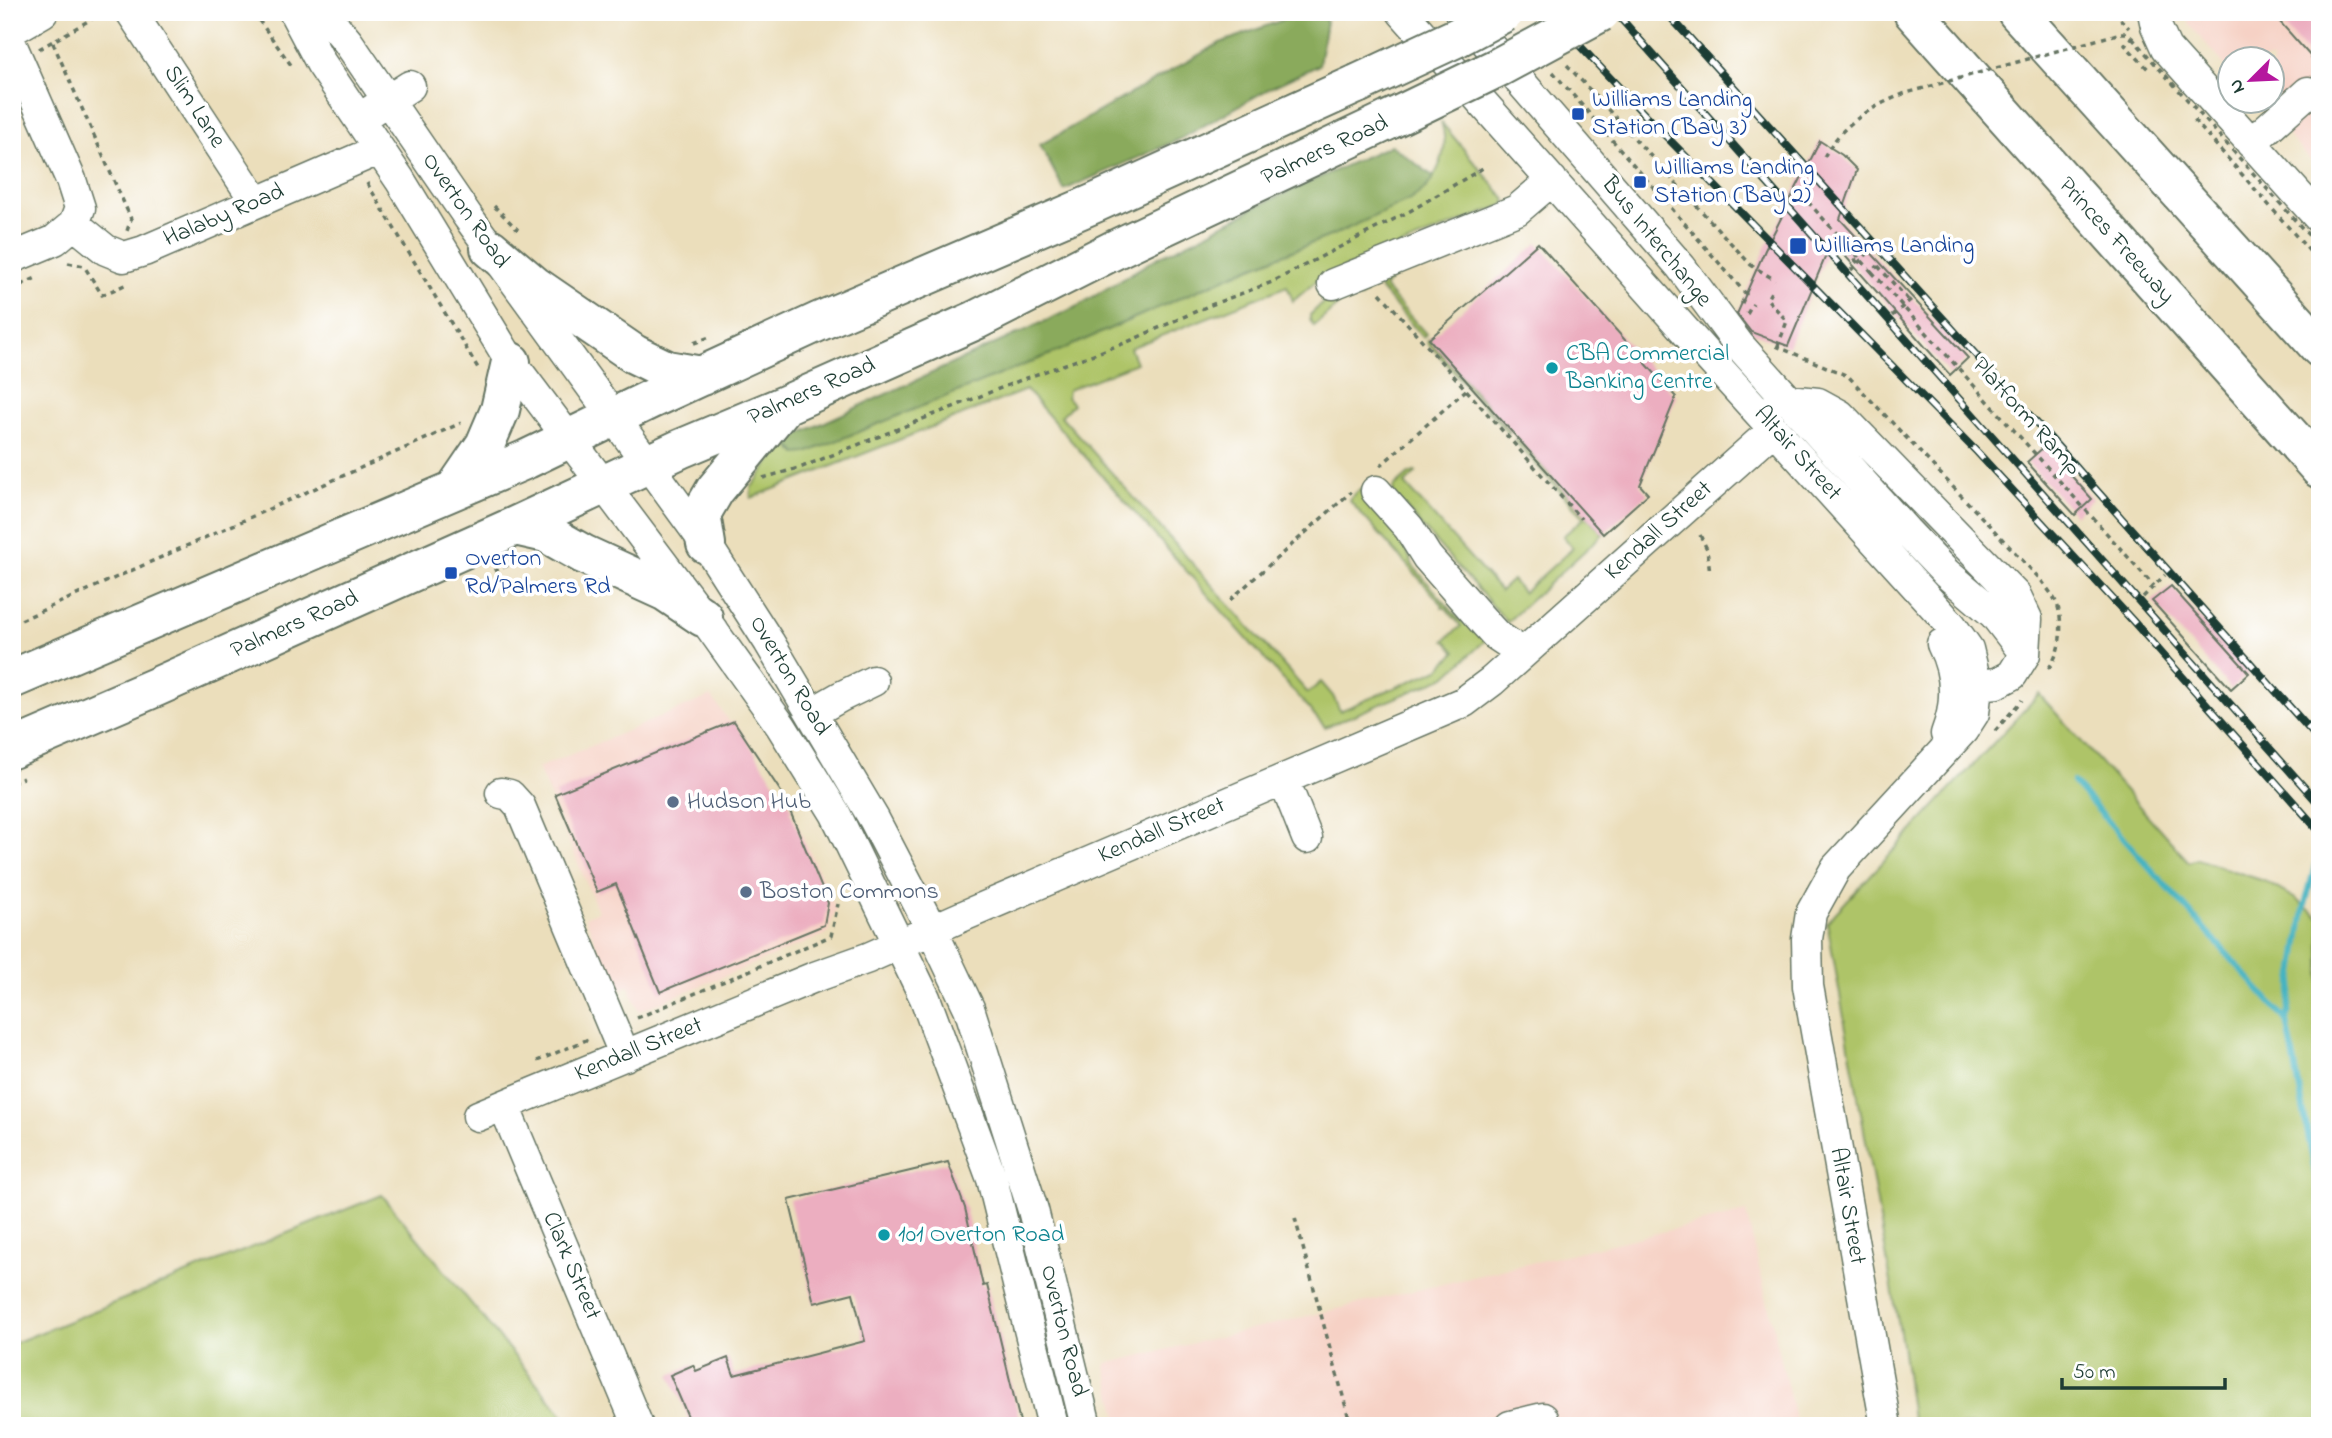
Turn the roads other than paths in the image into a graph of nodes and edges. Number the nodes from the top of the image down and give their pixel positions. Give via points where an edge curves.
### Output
1 (43, 12) edge
2 (131, 12) edge
3 (293, 12) edge
4 (323, 12) edge
5 (1379, 12) edge
6 (1402, 12) edge
7 (1460, 12) edge
8 (1505, 12) edge
9 (1601, 12) edge
10 (1913, 12) edge
11 (2017, 12) edge
12 (2153, 12) edge
13 (12, 30) edge
14 (15, 53) edge
15 (394, 87) junction
16 (2308, 92) dead end
17 (358, 118) junction
18 (2251, 143) junction
19 (366, 155) junction
20 (1546, 186) junction
21 (256, 202) junction
22 (2320, 219) edge
23 (74, 224) junction
24 (504, 239) junction
25 (12, 258) edge
26 (1333, 284) dead end
27 (2320, 348) edge
28 (496, 367) junction
29 (702, 376) junction
30 (1745, 398) junction
31 (1787, 399) junction
32 (785, 405) junction
33 (614, 417) junction
34 (1767, 434) junction
35 (568, 439) junction
36 (648, 464) junction
37 (2320, 470) edge
38 (1369, 483) road end
39 (603, 485) junction
40 (456, 489) junction
41 (515, 526) junction
42 (1409, 528) junction
43 (706, 544) junction
44 (703, 617) junction
45 (1522, 653) junction
46 (12, 679) edge
47 (873, 681) dead end
48 (1966, 687) junction
49 (812, 713) junction
50 (12, 749) edge
51 (1284, 780) junction
52 (501, 793) dead end
53 (1307, 838) dead end
54 (932, 930) junction
55 (900, 945) junction
56 (625, 1056) junction
57 (491, 1111) joint
58 (638, 1426) edge
59 (1053, 1426) edge
60 (1086, 1426) edge
61 (1510, 1426) edge
62 (1545, 1426) edge
63 (1886, 1426) edge

1 - 13 street
2 - 21 street, Slim Lane
3 - 17 street, Overton Road
4 - 15 street, Overton Road
5 - 20 street, Altair Street
6 - 20 street, Altair Street
7 - 31 street, Bus Interchange via 1681,267 1739,345
8 - 29 highway, Palmers Road, bridge via 1095,203
9 - 32 highway, Palmers Road, bridge via 1499,67 976,320
10 - 37 highway, Princes Freeway
11 - 27 highway
12 - 18 street via 2166,48
14 - 23 street via 71,180 80,208
15 - 17 street
15 - 24 street, Overton Road
16 - 18 street
17 - 19 street, Overton Road
18 - 22 street
19 - 21 street, Halaby Road
19 - 28 street, Overton Road via 400,180
20 - 26 street via 1517,210
20 - 30 street, Altair Street
20 - 34 street, Altair Street via 1701,377
21 - 23 street, Halaby Road via 124,257 106,250
23 - 25 street via 55,240
24 - 29 highway via 535,286 634,354 667,370
24 - 33 street, Overton Road
28 - 35 street, Overton Road
28 - 40 highway via 500,410 485,445
29 - 33 highway, Palmers Road
30 - 31 street
30 - 34 street, Altair Street
31 - 48 street via 1818,403 1840,415 2016,597 2027,619 2033,666 1997,683
32 - 36 highway, Palmers Road
32 - 43 highway via 715,490 701,514
33 - 35 highway, Palmers Road
33 - 36 street, Overton Road
34 - 45 street, Kendall Street
34 - 48 street, Altair Street via 1951,625 1968,649
35 - 39 street, Overton Road
35 - 40 highway, Palmers Road
36 - 39 highway, Palmers Road
36 - 43 street, Overton Road
38 - 42 street
39 - 41 highway, Palmers Road
39 - 44 street, Overton Road
40 - 46 highway, Palmers Road
41 - 44 highway via 546,533 667,592
41 - 50 highway, Palmers Road
42 - 45 street via 1431,545 1505,627
42 - 45 street via 1427,557 1485,623
43 - 49 street, Overton Road
44 - 55 street, Overton Road via 781,726 835,813
45 - 51 street, Kendall Street via 1464,702
47 - 49 street
48 - 63 street, Altair Street via 1975,707 1971,720 1836,868 1811,913 1807,939 1808,986
49 - 54 street, Overton Road
51 - 53 street
51 - 54 street, Kendall Street
52 - 56 street via 520,806
54 - 55 street, Kendall Street
54 - 60 street, Overton Road via 969,1008 1005,1119 1033,1210
55 - 56 street, Kendall Street
55 - 59 street, Overton Road via 925,998 992,1179
56 - 57 street, Kendall Street
57 - 58 street, Clark Street
61 - 62 street via 1543,1418

